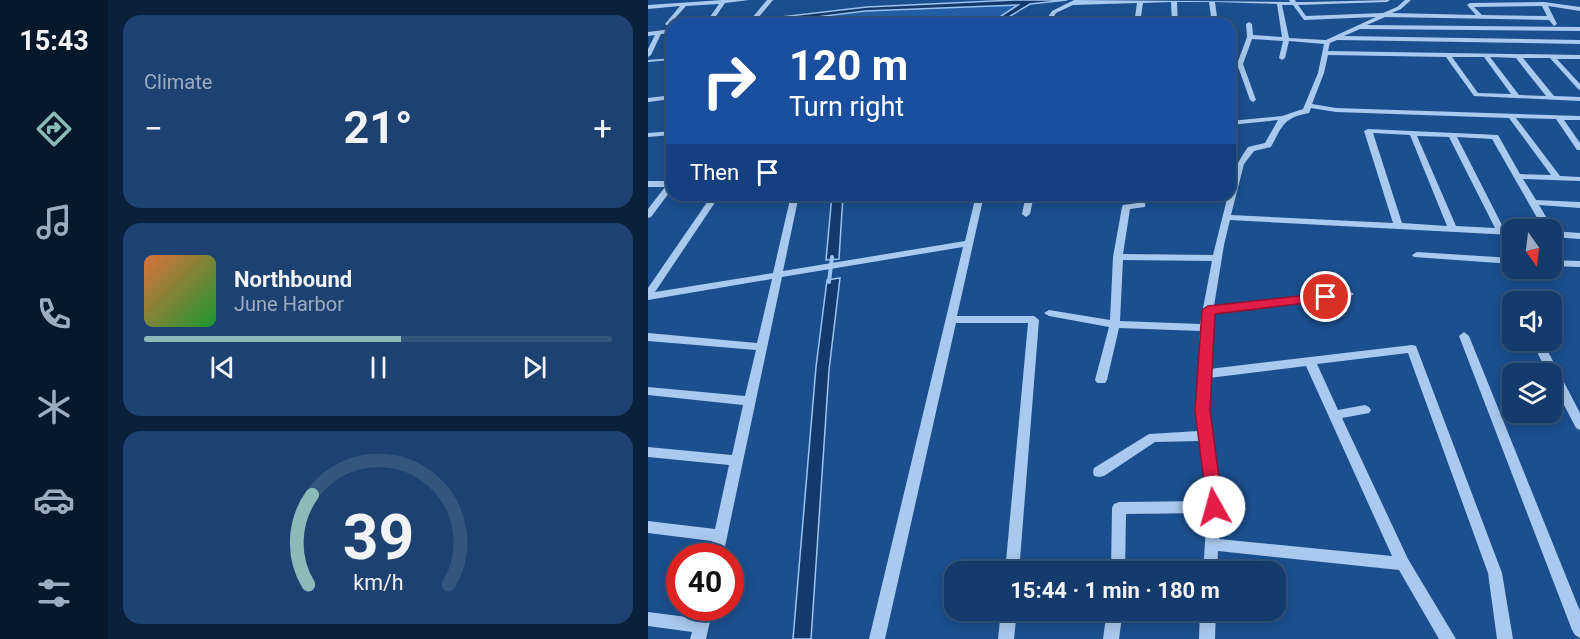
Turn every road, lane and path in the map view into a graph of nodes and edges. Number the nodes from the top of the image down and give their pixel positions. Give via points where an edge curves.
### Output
1 (746, 0) edge
2 (770, 0) edge
3 (1078, 0) edge
4 (1212, 0) edge
5 (1292, 0) edge
6 (1387, 0) edge
7 (1407, 0) edge
8 (1174, 1) edge
9 (1140, 2) junction
10 (722, 3) junction
11 (1071, 3) junction
12 (1279, 3) junction
13 (1544, 3) junction
14 (684, 5) junction
15 (648, 7) edge
16 (1580, 9) edge
17 (1382, 15) junction
18 (1481, 17) junction
19 (673, 18) edge
20 (712, 18) edge
21 (755, 18) edge
22 (1050, 18) edge
23 (1138, 18) edge
24 (1174, 18) edge
25 (1214, 18) edge
26 (1551, 18) junction
27 (1249, 24) dead end
28 (1356, 27) junction
29 (1557, 29) junction
30 (1580, 29) edge
31 (666, 32) edge
32 (659, 33) junction
33 (648, 34) edge
34 (1250, 37) junction
35 (1286, 40) junction
36 (1330, 40) junction
37 (1569, 42) junction
38 (1580, 42) edge
39 (1324, 53) junction
40 (648, 55) edge
41 (1448, 55) junction
42 (1580, 55) edge
43 (1486, 56) junction
44 (1518, 56) junction
45 (1552, 57) junction
46 (1282, 58) dead end
47 (1580, 88) edge
48 (1517, 97) junction
49 (666, 98) edge
50 (1552, 98) junction
51 (1580, 99) edge
52 (648, 100) edge
53 (1253, 100) dead end
54 (1309, 105) junction
55 (1510, 115) junction
56 (1558, 117) junction
57 (1281, 118) junction
58 (1580, 118) edge
59 (1236, 122) edge
60 (657, 134) junction
61 (666, 134) edge
62 (1413, 134) junction
63 (648, 135) edge
64 (1452, 135) junction
65 (648, 146) edge
66 (1580, 148) edge
67 (1236, 175) edge
68 (1518, 176) junction
69 (1557, 177) junction
70 (1580, 178) edge
71 (666, 183) edge
72 (648, 184) edge
73 (666, 191) edge
74 (712, 201) edge
75 (794, 201) edge
76 (978, 201) edge
77 (1029, 201) edge
78 (1142, 201) edge
79 (1230, 201) edge
80 (1533, 202) junction
81 (1580, 204) edge
82 (1026, 214) dead end
83 (648, 215) edge
84 (1227, 217) junction
85 (1543, 219) edge
86 (1398, 226) junction
87 (1453, 229) junction
88 (1501, 231) joint
89 (1562, 234) edge
90 (1580, 236) edge
91 (968, 243) junction
92 (1417, 255) dead end
93 (1118, 257) junction
94 (1217, 258) junction
95 (1502, 260) edge
96 (1562, 263) edge
97 (1580, 264) edge
98 (778, 275) junction
99 (1350, 294) dead end
100 (648, 297) edge
101 (1208, 310) junction
102 (1049, 313) dead end
103 (950, 319) junction
104 (1115, 324) junction
105 (1205, 328) junction
106 (1464, 336) dead end
107 (648, 337) edge
108 (762, 347) junction
109 (1542, 351) edge
110 (1310, 362) junction
111 (1204, 374) junction
112 (1101, 380) dead end
113 (648, 391) edge
114 (750, 401) junction
115 (1365, 410) dead end
116 (1334, 415) junction
117 (1580, 425) edge
118 (1205, 436) junction
119 (648, 452) edge
120 (737, 461) junction
121 (1099, 472) dead end
122 (1214, 507) junction
123 (648, 527) edge
124 (721, 536) junction
125 (719, 543) edge
126 (1211, 544) junction
127 (1013, 561) edge
128 (1118, 561) edge
129 (1210, 561) edge
130 (1403, 564) junction
131 (648, 619) edge
132 (1008, 621) edge
133 (1113, 621) edge
134 (1208, 621) edge
135 (1580, 630) edge
136 (699, 633) edge
137 (877, 639) edge
138 (1006, 639) edge
139 (1111, 639) edge
140 (1208, 639) edge
141 (1448, 639) edge
142 (1505, 639) edge

1 - 10 street
2 - 21 street
3 - 11 street
4 - 8 street
4 - 12 street
4 - 25 street
5 - 17 street via 1305,18
6 - 12 street
7 - 17 street
8 - 9 street
8 - 24 street
9 - 11 street
9 - 23 street
10 - 14 street
10 - 20 street
11 - 22 street
12 - 35 street
13 - 16 street
13 - 18 street via 1470,5
13 - 26 street
14 - 15 street
14 - 19 street
17 - 18 street
17 - 28 street
18 - 26 street
26 - 29 street
27 - 34 street
28 - 29 street
28 - 36 street
29 - 30 street
29 - 37 street
31 - 32 street
32 - 33 street
32 - 40 street
34 - 35 street
34 - 53 street via 1240,64
35 - 36 street
35 - 46 street
36 - 37 street
36 - 39 street
37 - 38 street
37 - 42 street
39 - 41 street
39 - 54 street
41 - 43 street
41 - 48 street via 1476,95
42 - 45 street
43 - 44 street
43 - 48 street
44 - 45 street
44 - 50 street
45 - 47 street
48 - 50 street
49 - 52 street
50 - 51 street
54 - 55 street via 1321,110
54 - 57 street via 1306,111
55 - 56 street
55 - 69 street
56 - 58 street
56 - 66 street
57 - 59 street
57 - 67 street via 1268,145 1251,149
60 - 61 street
60 - 63 street
60 - 65 street
62 - 64 street
62 - 86 street via 1368,132
62 - 87 street
64 - 68 street via 1495,137
64 - 88 street
68 - 69 street
68 - 80 street
69 - 70 street
71 - 72 street
73 - 83 street
74 - 100 street
75 - 98 street
76 - 91 street
77 - 82 street
78 - 93 street via 1142,205 1126,207
79 - 84 street
80 - 81 street
80 - 85 street
84 - 86 street
84 - 94 street
86 - 87 street
87 - 88 street
89 - 90 street
91 - 98 street
91 - 103 street
92 - 95 street
93 - 94 street
93 - 104 street
94 - 101 street
96 - 97 street
98 - 100 street
98 - 108 street
99 - 101 street
101 - 105 street
102 - 104 street
103 - 127 street via 1034,320
103 - 137 street
104 - 105 street
104 - 112 street
105 - 111 street
106 - 135 street
107 - 108 street
108 - 114 street
109 - 117 street
110 - 111 street
110 - 116 street
110 - 142 street via 1412,349 1495,573
111 - 118 street
113 - 114 street
114 - 120 street
115 - 116 street
116 - 130 street
118 - 121 street via 1153,437
118 - 122 street
119 - 120 street
120 - 124 street
122 - 126 street
122 - 128 street via 1119,508
123 - 124 street
124 - 125 street
126 - 129 street
126 - 130 street
130 - 141 street
131 - 136 street
132 - 138 street
133 - 139 street
134 - 140 street

